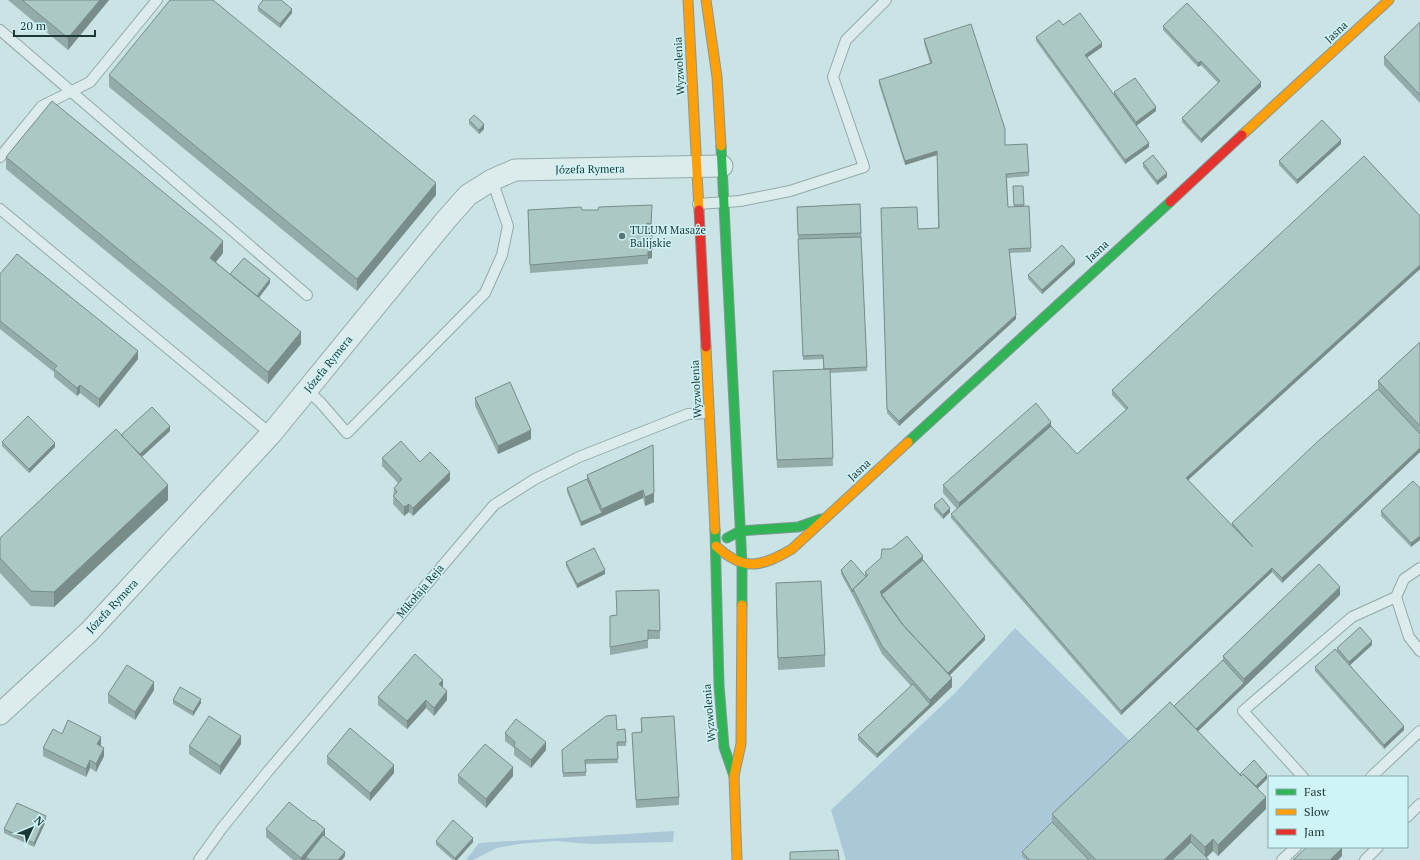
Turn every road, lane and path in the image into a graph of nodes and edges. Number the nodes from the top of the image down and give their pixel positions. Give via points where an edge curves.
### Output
1 (157, 0) edge
2 (688, 0) edge
3 (706, 0) edge
4 (886, 0) edge
5 (1389, 0) edge
6 (0, 30) edge
7 (71, 91) junction
8 (0, 157) edge
9 (696, 166) junction
10 (722, 166) junction
11 (492, 180) junction
12 (724, 202) junction
13 (698, 204) junction
14 (0, 209) edge
15 (307, 295) dead end
16 (307, 390) junction
17 (709, 413) junction
18 (271, 434) junction
19 (823, 519) junction
20 (740, 531) junction
21 (716, 546) junction
22 (742, 564) junction
23 (1420, 568) edge
24 (1396, 597) junction
25 (1420, 651) edge
26 (0, 714) edge
27 (1420, 731) edge
28 (734, 776) junction
29 (1302, 776) edge
30 (1372, 776) edge
31 (1420, 804) edge
32 (1408, 816) edge
33 (1295, 848) edge
34 (1377, 848) edge
35 (1367, 859) edge
36 (199, 860) edge
37 (738, 860) edge
38 (1282, 860) edge

1 - 7 lane via 90,82
2 - 9 street, Wyzwolenia
3 - 10 street, Wyzwolenia via 717,77
4 - 12 lane via 846,40 833,77 864,167 790,191
5 - 19 street, Jasna
6 - 7 lane
7 - 8 lane via 42,106
7 - 15 lane
9 - 10 street, Józefa Rymera
9 - 11 street, Józefa Rymera via 515,170
9 - 13 street, Wyzwolenia
10 - 12 street, Wyzwolenia
11 - 16 street, Józefa Rymera via 468,195 444,221
11 - 16 lane via 508,226 502,255 485,293 347,433
12 - 13 lane
12 - 20 street, Wyzwolenia
13 - 17 street, Wyzwolenia
14 - 18 lane
16 - 18 street, Józefa Rymera
17 - 21 street, Wyzwolenia
17 - 36 lane, Mikołaja Reja via 688,414 579,457 535,479 494,505 269,770
18 - 26 street, Józefa Rymera via 89,632
19 - 20 street, Jasna via 798,527
19 - 22 street, Jasna via 792,549 778,557 761,564
20 - 21 street, Jasna
20 - 22 street, Wyzwolenia
21 - 22 street, Jasna via 727,557
21 - 28 street, Wyzwolenia via 719,685 724,747
22 - 28 street, Wyzwolenia via 741,744
23 - 24 lane via 1404,579
24 - 25 lane via 1409,637
24 - 29 lane via 1352,617 1243,711
27 - 30 lane
28 - 37 street, Wyzwolenia
31 - 32 lane
33 - 38 lane
34 - 35 lane

